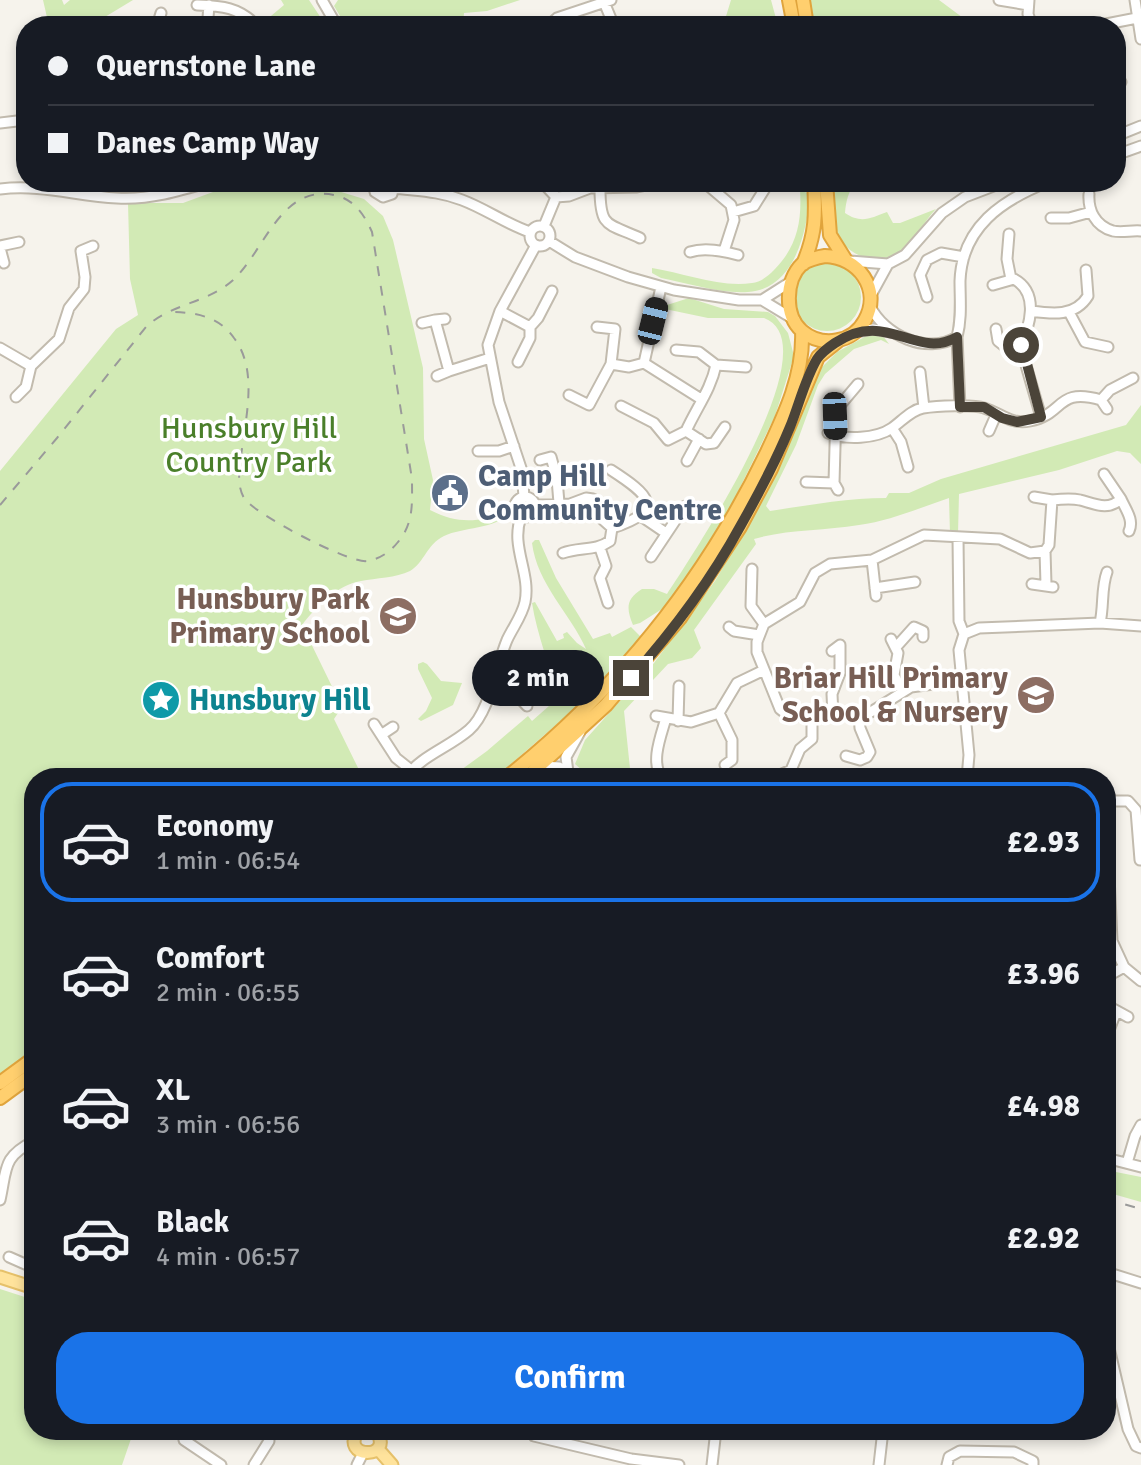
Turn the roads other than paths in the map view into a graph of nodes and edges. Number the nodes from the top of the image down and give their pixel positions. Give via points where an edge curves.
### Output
1 (999, 0) edge
2 (1135, 0) edge
3 (608, 1) edge
4 (1028, 2) edge
5 (197, 5) dead end
6 (209, 5) junction
7 (161, 13) dead end
8 (160, 16) edge
9 (208, 16) edge
10 (246, 16) edge
11 (563, 16) edge
12 (1137, 18) junction
13 (1126, 20) edge
14 (1141, 39) edge
15 (73, 192) edge
16 (161, 192) edge
17 (376, 192) edge
18 (392, 192) edge
19 (435, 192) edge
20 (551, 192) edge
21 (578, 192) edge
22 (600, 192) edge
23 (718, 192) edge
24 (763, 192) edge
25 (815, 192) edge
26 (827, 192) edge
27 (980, 192) edge
28 (1026, 192) edge
29 (1089, 194) dead end
30 (556, 197) junction
31 (733, 212) junction
32 (1091, 212) junction
33 (1051, 218) dead end
34 (544, 226) junction
35 (1141, 231) edge
36 (530, 232) junction
37 (1009, 234) dead end
38 (640, 238) dead end
39 (549, 241) junction
40 (19, 242) dead end
41 (536, 245) junction
42 (93, 246) dead end
43 (0, 247) edge
44 (691, 247) dead end
45 (724, 251) junction
46 (738, 255) dead end
47 (964, 257) junction
48 (847, 260) junction
49 (4, 263) dead end
50 (803, 264) junction
51 (888, 264) junction
52 (1086, 270) dead end
53 (1011, 279) junction
54 (792, 281) junction
55 (993, 285) dead end
56 (661, 287) junction
57 (552, 291) dead end
58 (927, 297) dead end
59 (762, 300) junction
60 (870, 300) junction
61 (500, 311) junction
62 (1031, 311) junction
63 (1069, 312) junction
64 (422, 323) dead end
65 (798, 326) junction
66 (530, 327) junction
67 (597, 327) dead end
68 (996, 329) dead end
69 (855, 332) junction
70 (891, 332) junction
71 (957, 337) junction
72 (838, 341) junction
73 (1108, 347) dead end
74 (0, 348) edge
75 (1019, 349) junction
76 (676, 350) dead end
77 (490, 358) junction
78 (518, 362) dead end
79 (644, 363) junction
80 (611, 364) junction
81 (716, 365) junction
82 (31, 366) junction
83 (746, 367) dead end
84 (449, 371) junction
85 (920, 372) dead end
86 (437, 376) dead end
87 (1133, 378) dead end
88 (858, 384) dead end
89 (569, 395) dead end
90 (16, 397) dead end
91 (701, 399) junction
92 (621, 406) dead end
93 (960, 407) junction
94 (924, 408) junction
95 (996, 415) junction
96 (1041, 417) junction
97 (725, 427) dead end
98 (892, 428) junction
99 (686, 431) junction
100 (989, 431) dead end
101 (832, 435) junction
102 (699, 439) junction
103 (514, 446) junction
104 (478, 451) dead end
105 (540, 460) dead end
106 (687, 461) dead end
107 (908, 467) dead end
108 (611, 470) dead end
109 (1104, 474) dead end
110 (806, 482) dead end
111 (524, 497) junction
112 (1034, 497) dead end
113 (1121, 499) junction
114 (1052, 500) junction
115 (559, 503) junction
116 (535, 505) junction
117 (685, 506) dead end
118 (641, 516) junction
119 (521, 517) junction
120 (612, 528) junction
121 (1129, 531) dead end
122 (666, 533) junction
123 (958, 538) junction
124 (600, 548) junction
125 (1045, 551) junction
126 (563, 553) dead end
127 (651, 557) dead end
128 (872, 560) junction
129 (752, 569) dead end
130 (1107, 572) dead end
131 (915, 582) dead end
132 (1032, 584) dead end
133 (608, 603) dead end
134 (1100, 623) junction
135 (764, 624) junction
136 (1141, 626) edge
137 (729, 627) dead end
138 (964, 634) junction
139 (759, 635) junction
140 (923, 637) dead end
141 (832, 651) dead end
142 (764, 670) junction
143 (962, 680) junction
144 (492, 685) junction
145 (679, 686) dead end
146 (529, 688) dead end
147 (903, 692) junction
148 (520, 697) junction
149 (527, 706) dead end
150 (719, 713) junction
151 (859, 715) junction
152 (833, 716) junction
153 (812, 717) junction
154 (678, 721) junction
155 (374, 724) dead end
156 (393, 727) dead end
157 (582, 730) junction
158 (381, 735) junction
159 (868, 754) junction
160 (846, 756) dead end
161 (879, 762) dead end
162 (725, 765) dead end
163 (542, 766) junction
164 (404, 768) edge
165 (416, 768) edge
166 (519, 768) edge
167 (539, 768) edge
168 (560, 768) edge
169 (568, 768) edge
170 (656, 768) edge
171 (792, 768) edge
172 (968, 768) edge
173 (1116, 800) edge
174 (1140, 860) edge
175 (1116, 953) edge
176 (1124, 967) junction
177 (1116, 971) edge
178 (1141, 981) edge
179 (1116, 1012) edge
180 (1128, 1017) dead end
181 (24, 1065) edge
182 (24, 1080) edge
183 (0, 1083) edge
184 (0, 1098) edge
185 (1141, 1125) edge
186 (24, 1147) edge
187 (1116, 1160) edge
188 (1127, 1163) junction
189 (1141, 1167) edge
190 (0, 1200) edge
191 (9, 1257) dead end
192 (24, 1264) edge
193 (1116, 1275) edge
194 (0, 1277) edge
195 (1141, 1283) edge
196 (24, 1285) edge
197 (1116, 1378) edge
198 (184, 1440) edge
199 (355, 1440) edge
200 (380, 1440) edge
201 (551, 1440) edge
202 (715, 1440) edge
203 (882, 1440) edge
204 (269, 1441) dead end
205 (1141, 1448) edge
206 (378, 1449) junction
207 (363, 1453) junction
208 (221, 1465) edge
209 (254, 1465) edge
210 (357, 1465) edge
211 (392, 1465) edge
212 (679, 1465) edge
213 (712, 1465) edge
214 (879, 1465) edge
215 (947, 1465) edge
216 (1033, 1465) edge

1 - 4 street
2 - 12 street
3 - 11 street
5 - 6 street
6 - 9 street
6 - 10 street
7 - 8 street
12 - 13 street
12 - 14 street
15 - 16 street via 136,199
17 - 18 street via 383,197
19 - 36 street
20 - 30 street
21 - 30 street
22 - 38 street via 605,221
23 - 31 street
24 - 31 street via 754,206
25 - 50 highway via 813,241
26 - 48 highway via 830,235
27 - 51 street via 942,213 905,255
28 - 47 street via 987,216
29 - 32 street
30 - 34 street
31 - 45 street
32 - 33 street
32 - 35 street via 1113,231
34 - 36 street
34 - 39 street
36 - 41 street
37 - 53 street
39 - 41 street
39 - 56 street via 597,267
40 - 43 street
41 - 61 street
42 - 82 street via 81,251 84,289 69,308 59,339
43 - 49 street
44 - 45 street
45 - 46 street
47 - 58 street via 941,253 927,260 920,275
47 - 71 street
48 - 50 highway via 825,256
48 - 51 street
48 - 60 highway via 864,276
50 - 54 highway
51 - 60 street
52 - 63 street via 1092,298
53 - 55 street
53 - 62 street via 1027,291
54 - 59 street
54 - 65 highway via 789,296
56 - 59 street
56 - 79 street
57 - 66 street
59 - 65 street
60 - 69 highway via 867,318
60 - 70 street via 877,319
61 - 66 street
61 - 77 street via 488,345
62 - 63 street
62 - 75 street
63 - 73 street via 1080,343
64 - 84 street via 440,320
65 - 72 highway via 814,338
65 - 166 highway via 800,370 787,406 748,491 705,564 623,671
66 - 78 street
67 - 80 street via 615,329
68 - 75 street via 998,341
69 - 70 street
69 - 72 highway
70 - 71 street via 920,342
71 - 93 street
72 - 157 highway via 818,357 771,469 713,572 657,649
74 - 82 street
75 - 96 street
76 - 81 street via 699,352
77 - 84 street
77 - 103 street
79 - 80 street
79 - 91 street
80 - 89 street via 589,405
81 - 83 street
81 - 91 street via 711,387
82 - 90 street via 26,387
84 - 86 street
85 - 94 street
87 - 96 street via 1110,390 1104,404 1081,394
88 - 101 street via 843,394
91 - 99 street
92 - 99 street via 654,423 668,440
93 - 94 street
93 - 95 street via 984,407
94 - 98 street
95 - 96 street via 1017,422
95 - 100 street
97 - 102 street via 714,443
98 - 101 street via 872,437
98 - 107 street
99 - 102 street
101 - 110 street via 836,487
102 - 106 street
103 - 104 street
103 - 111 street
105 - 115 street via 551,457
108 - 118 street via 647,498
109 - 113 street
111 - 116 street
111 - 119 street via 515,506
112 - 114 street
113 - 114 street via 1109,506
113 - 121 street via 1132,525
114 - 125 street
115 - 116 street
115 - 120 street via 593,499
116 - 119 street via 532,515
117 - 122 street
118 - 120 street
118 - 122 street
119 - 144 street via 517,530 525,603
120 - 124 street via 610,541
122 - 127 street
123 - 125 street via 1000,539 1030,553
123 - 128 street via 924,535
123 - 138 street via 959,621
124 - 126 street
124 - 133 street via 606,566 600,578
125 - 132 street via 1050,585
128 - 131 street via 875,592
128 - 135 street via 823,566 800,602
129 - 135 street via 751,606
130 - 134 street
134 - 136 street
134 - 138 street via 979,628
135 - 139 street
137 - 139 street
138 - 143 street via 959,643
139 - 142 street via 757,652
140 - 147 street via 923,631 914,627 894,642 894,675
141 - 152 street via 840,645
142 - 150 street via 737,683
142 - 153 street via 780,709 789,716
143 - 147 street
143 - 172 street
144 - 148 street
144 - 165 street via 473,727
145 - 154 street
146 - 148 street
147 - 151 street
148 - 149 street
150 - 154 street
150 - 162 street via 732,740 732,760
151 - 152 street
151 - 159 street
152 - 153 street
153 - 171 street via 812,739 800,749
154 - 170 street via 661,717
155 - 158 street
156 - 158 street
157 - 163 highway
157 - 169 street via 566,757
158 - 164 street
159 - 160 street via 860,760
159 - 161 street
163 - 167 highway
163 - 168 street
173 - 174 street via 1136,808
175 - 176 street
176 - 177 street
176 - 178 street
179 - 180 street
181 - 183 highway
182 - 184 highway
185 - 188 street
186 - 190 street via 9,1160
187 - 188 street
188 - 189 street
191 - 192 street
193 - 195 street
194 - 196 main road
197 - 205 street via 1128,1429
198 - 208 street
199 - 207 main road
200 - 206 main road
201 - 212 street
202 - 213 street
203 - 214 street
204 - 209 street
206 - 207 main road
206 - 211 main road
207 - 210 street
215 - 216 street via 953,1454 987,1451 1022,1454

